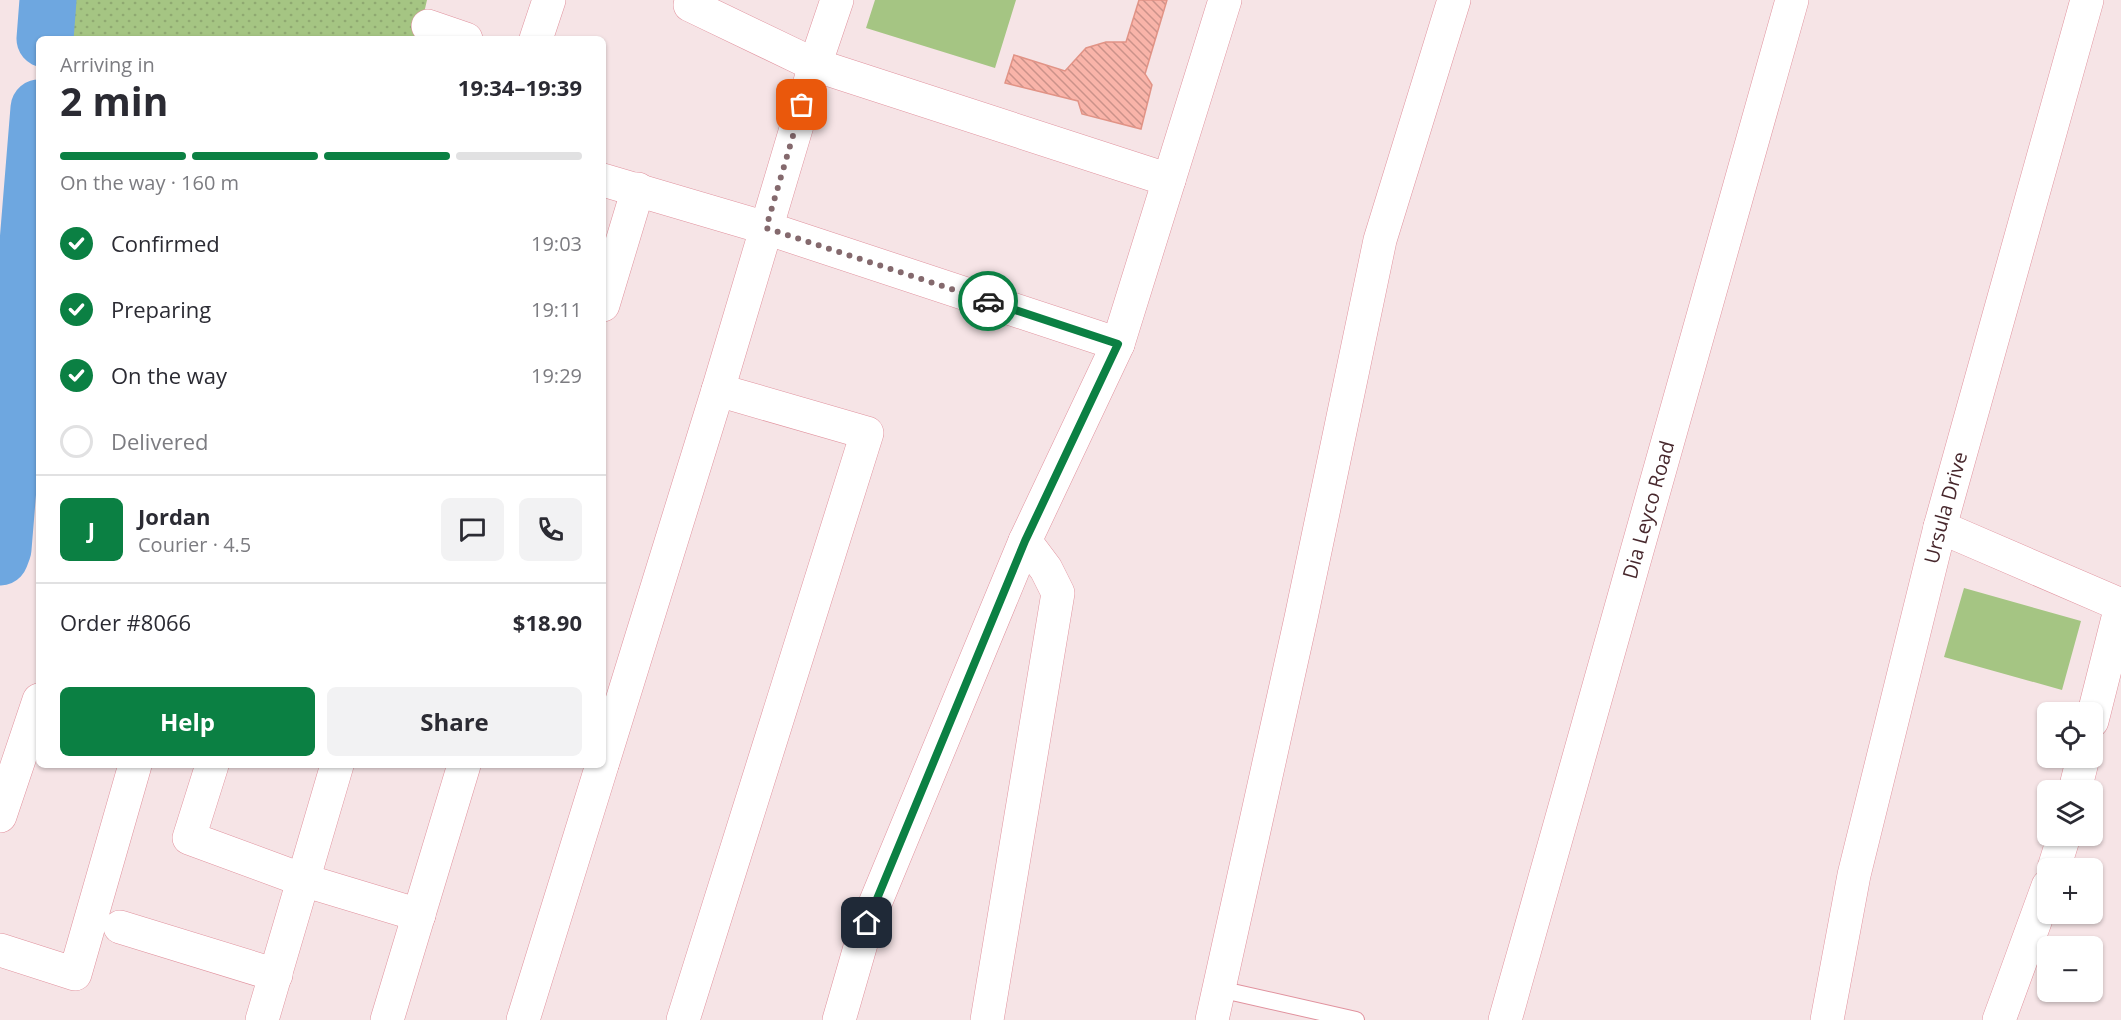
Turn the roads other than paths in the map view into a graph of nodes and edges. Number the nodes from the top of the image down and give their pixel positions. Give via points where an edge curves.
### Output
1 (549, 0) edge
2 (692, 0) edge
3 (837, 0) edge
4 (1225, 0) edge
5 (1454, 0) edge
6 (1792, 0) edge
7 (2086, 0) edge
8 (428, 26) dead end
9 (457, 36) edge
10 (537, 36) edge
11 (815, 65) junction
12 (1169, 180) junction
13 (606, 181) edge
14 (638, 189) junction
15 (766, 228) junction
16 (606, 294) edge
17 (1118, 344) junction
18 (718, 390) junction
19 (1940, 527) junction
20 (1025, 541) junction
21 (2121, 606) edge
22 (2097, 702) edge
23 (36, 709) edge
24 (606, 750) edge
25 (134, 768) edge
26 (211, 768) edge
27 (336, 768) edge
28 (463, 768) edge
29 (600, 768) edge
30 (0, 816) edge
31 (303, 880) junction
32 (419, 915) junction
33 (2037, 916) edge
34 (120, 927) dead end
35 (0, 950) edge
36 (276, 975) junction
37 (1215, 1004) edge
38 (262, 1020) edge
39 (387, 1020) edge
40 (523, 1020) edge
41 (683, 1020) edge
42 (839, 1020) edge
43 (987, 1020) edge
44 (1356, 1020) edge
45 (1505, 1020) edge
46 (1827, 1020) edge
47 (1999, 1020) edge

1 - 10 street
2 - 11 street via 690,5
3 - 11 street
4 - 12 street
5 - 37 street via 1380,240
6 - 45 street, Dia Leyco Road
7 - 19 street, Ursula Drive
8 - 9 street
11 - 12 street
11 - 15 street
12 - 17 street
13 - 14 street
14 - 15 street
14 - 16 street
15 - 17 street
15 - 18 street
17 - 20 street
18 - 24 street
18 - 41 street via 867,433
19 - 21 street
19 - 46 street, Ursula Drive via 1854,875
20 - 42 street via 867,923
20 - 43 street via 1058,593
21 - 22 street
23 - 30 street
25 - 35 street via 75,974
26 - 31 street via 189,838
27 - 31 street
28 - 32 street
29 - 40 street
31 - 32 street
31 - 36 street
32 - 39 street
33 - 47 street
34 - 36 street
36 - 38 street
37 - 44 lane

